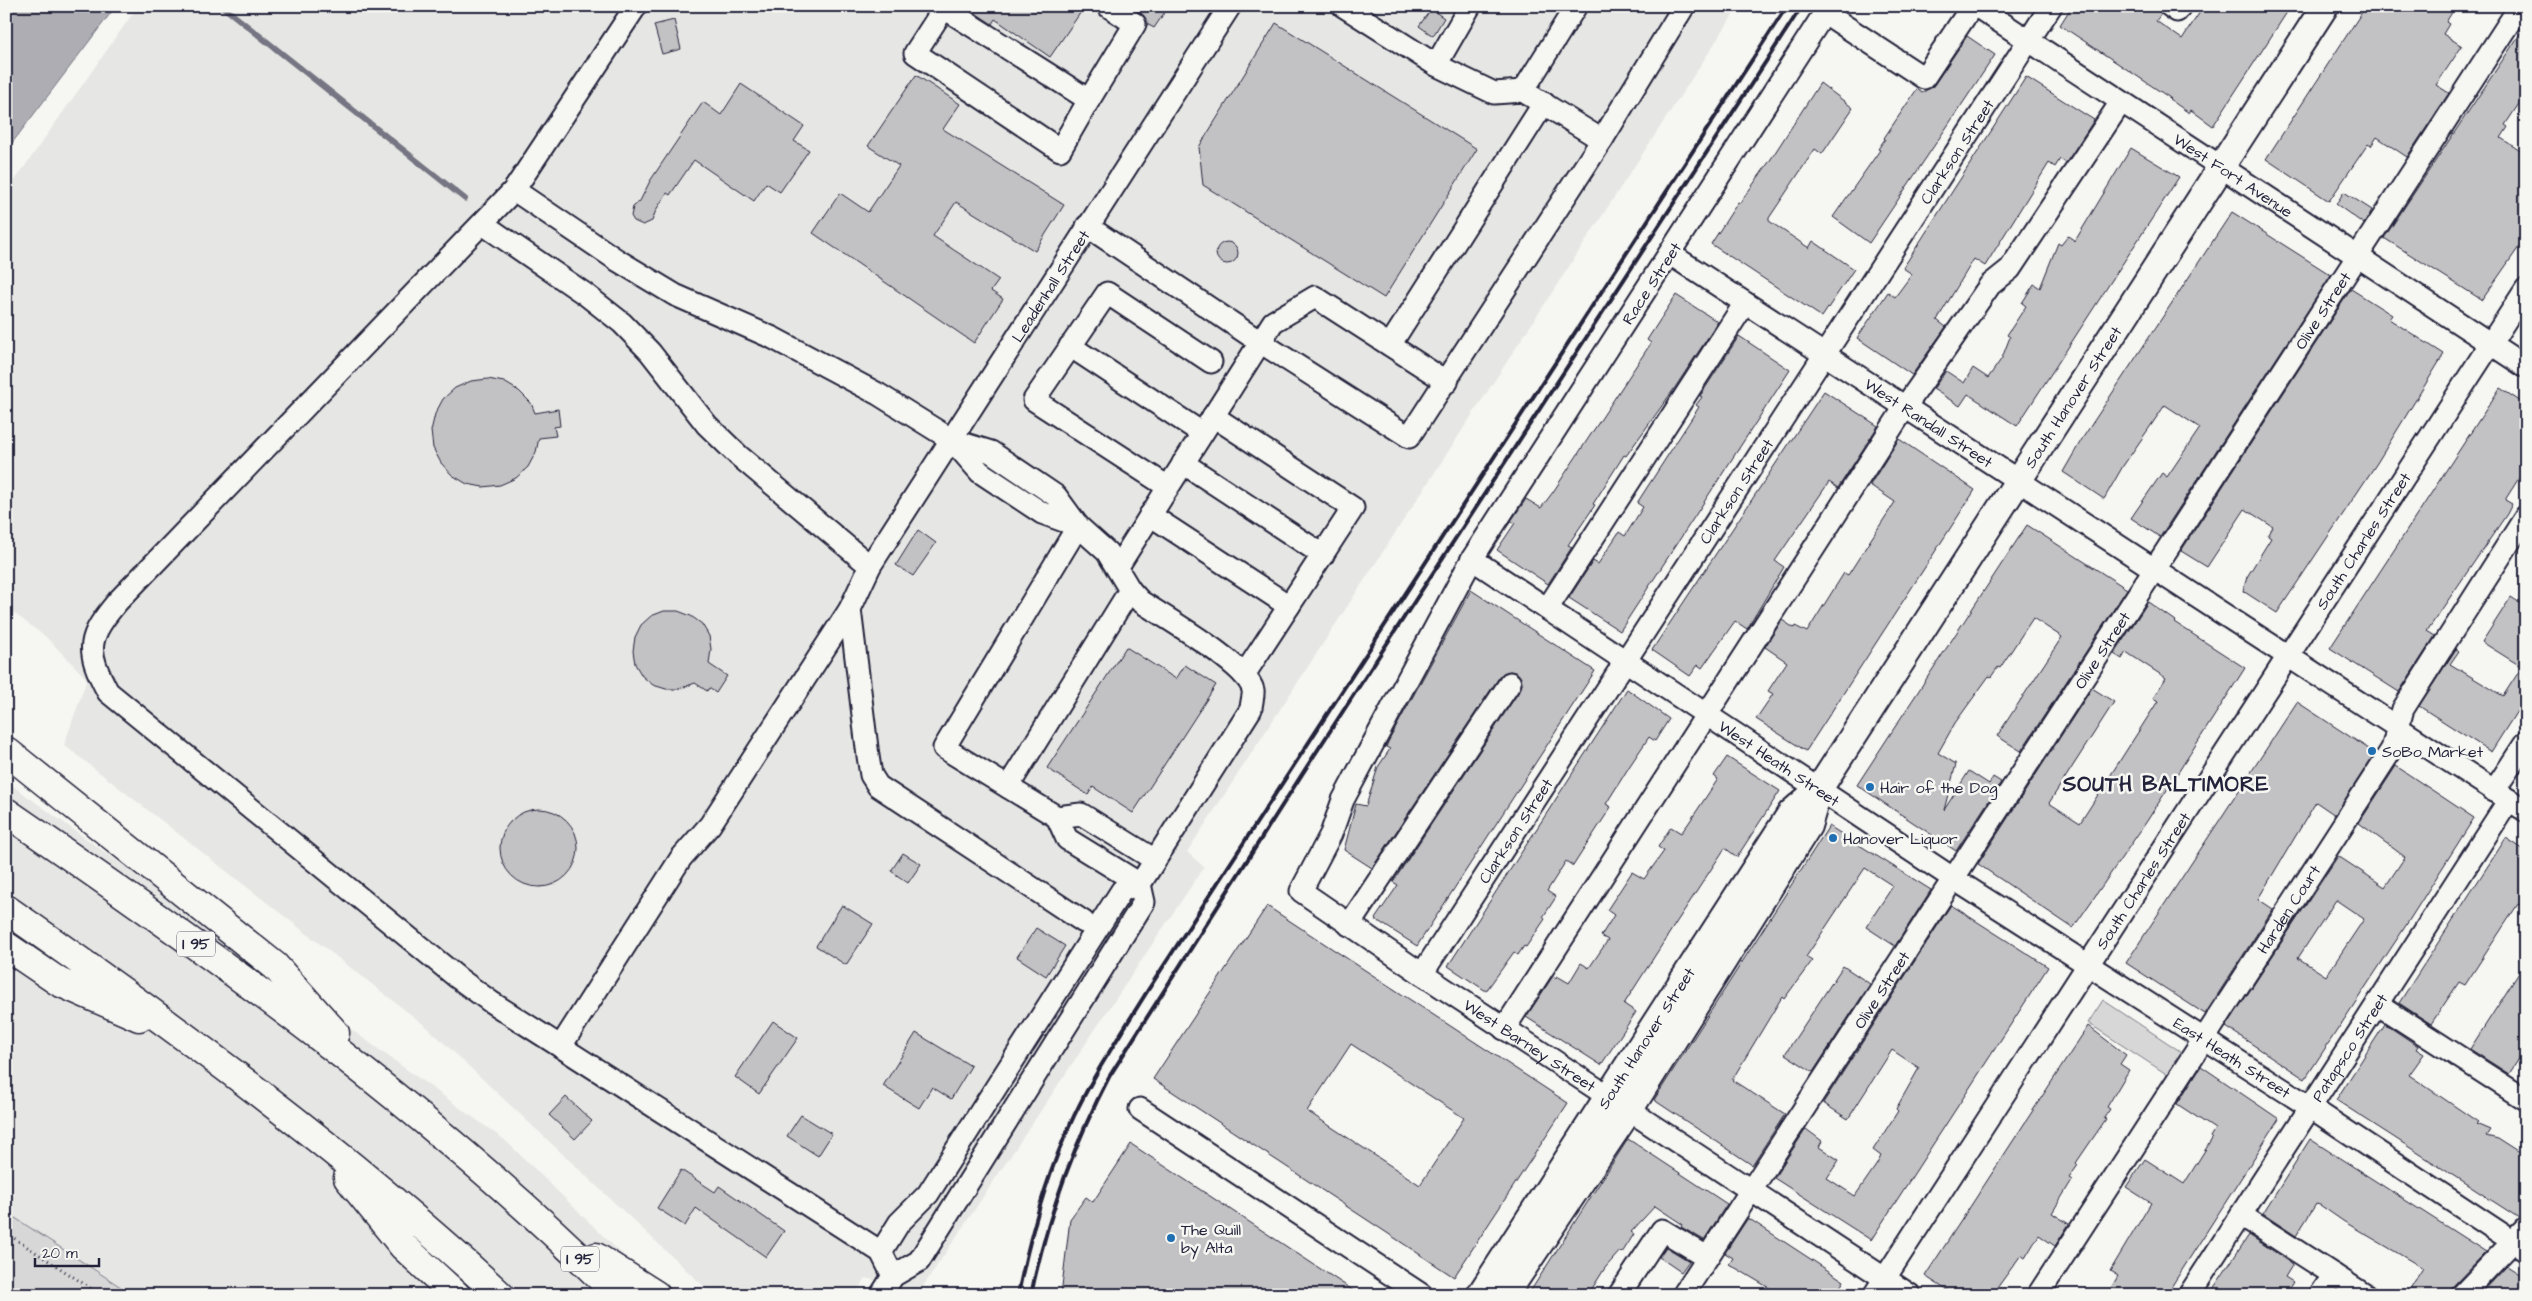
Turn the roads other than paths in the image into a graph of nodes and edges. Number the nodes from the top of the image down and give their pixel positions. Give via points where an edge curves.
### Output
1 (636, 6) edge
2 (1108, 6) edge
3 (1230, 6) edge
4 (1343, 6) edge
5 (1470, 6) edge
6 (1576, 6) edge
7 (1684, 6) edge
8 (1972, 6) edge
9 (1976, 6) edge
10 (2050, 6) edge
11 (2170, 6) edge
12 (2180, 6) edge
13 (2325, 6) edge
14 (2520, 6) edge
15 (943, 7) edge
16 (1827, 10) edge
17 (2028, 40) junction
18 (1436, 65) junction
19 (1523, 91) junction
20 (1088, 100) junction
21 (2121, 102) junction
22 (1544, 103) junction
23 (1602, 140) junction
24 (2220, 168) junction
25 (514, 190) junction
26 (483, 224) junction
27 (1086, 226) junction
28 (1670, 254) junction
29 (2358, 257) junction
30 (2526, 289) edge
31 (1745, 303) junction
32 (1260, 342) junction
33 (2490, 343) junction
34 (1390, 345) junction
35 (1070, 346) junction
36 (1825, 354) junction
37 (1211, 362) dead end
38 (2526, 366) edge
39 (1447, 382) junction
40 (1905, 407) junction
41 (1207, 425) junction
42 (952, 440) junction
43 (1183, 463) junction
44 (2018, 480) junction
45 (1168, 487) junction
46 (1150, 515) junction
47 (2526, 516) edge
48 (1078, 526) junction
49 (1323, 554) junction
50 (1472, 559) junction
51 (870, 566) junction
52 (1117, 568) junction
53 (2155, 570) junction
54 (1130, 590) junction
55 (1289, 606) junction
56 (850, 608) junction
57 (1547, 609) junction
58 (2288, 656) junction
59 (1626, 661) junction
60 (1244, 675) junction
61 (1510, 683) dead end
62 (1708, 715) junction
63 (2398, 728) junction
64 (2526, 742) edge
65 (6, 751) edge
66 (1008, 787) junction
67 (1819, 789) junction
68 (2510, 801) edge
69 (6, 812) edge
70 (1057, 817) junction
71 (1154, 860) junction
72 (1954, 878) junction
73 (1140, 884) junction
74 (1301, 891) joint
75 (6, 909) edge
76 (1084, 922) dead end
77 (1349, 925) junction
78 (6, 946) edge
79 (2088, 964) junction
80 (1422, 974) junction
81 (2378, 1004) junction
82 (1504, 1029) junction
83 (2204, 1038) junction
84 (192, 1041) junction
85 (561, 1046) junction
86 (380, 1084) junction
87 (2523, 1091) edge
88 (1620, 1103) junction
89 (2310, 1107) junction
90 (1140, 1109) dead end
91 (313, 1134) junction
92 (1750, 1190) junction
93 (2241, 1215) junction
94 (542, 1223) junction
95 (2522, 1240) edge
96 (881, 1252) junction
97 (1707, 1257) junction
98 (2334, 1275) junction
99 (893, 1276) junction
100 (1879, 1286) edge
101 (456, 1295) edge
102 (500, 1295) edge
103 (618, 1295) edge
104 (656, 1295) edge
105 (881, 1295) edge
106 (1422, 1295) edge
107 (1480, 1295) edge
108 (1505, 1295) edge
109 (1619, 1295) edge
110 (1683, 1295) edge
111 (1910, 1295) edge
112 (2038, 1295) edge
113 (2189, 1295) edge
114 (2320, 1295) edge
115 (2365, 1295) edge
116 (2462, 1295) edge

1 - 25 street
2 - 20 street via 1135,24
3 - 27 street, Leadenhall Street
4 - 18 street
5 - 18 street
6 - 19 street
7 - 23 street
8 - 16 street via 1924,78
9 - 17 street, West Fort Avenue
10 - 17 street, Clarkson Street
11 - 12 street via 2177,11
13 - 24 main road, South Hanover Street
14 - 29 street, Olive Street
15 - 20 street
15 - 20 street via 915,53 1060,150
16 - 28 street, Race Street
17 - 21 street, West Fort Avenue
17 - 36 street, Clarkson Street
18 - 19 street via 1494,93
19 - 22 street
21 - 24 street, West Fort Avenue
21 - 40 street via 2010,269 1990,285
22 - 23 street
22 - 34 street
23 - 39 street
24 - 29 street, West Fort Avenue
24 - 44 main road, South Hanover Street
25 - 26 street
25 - 42 street via 675,295 790,348 878,394
26 - 51 street via 622,323 650,352 707,425 739,456
26 - 85 street via 118,601 102,620 94,636 92,650 96,669 108,692 458,978
27 - 32 street
27 - 42 street, Leadenhall Street
28 - 31 street, West Randall Street
28 - 50 street, Race Street
29 - 33 street, West Fort Avenue
29 - 53 street, Olive Street
30 - 33 street, South Charles Street
31 - 36 street, West Randall Street
31 - 57 street
32 - 34 street via 1273,322 1315,297
32 - 39 street via 1409,437
32 - 41 street
33 - 38 street, West Fort Avenue
33 - 58 street, South Charles Street
34 - 39 street
35 - 37 street via 1107,293
35 - 41 street
35 - 45 street via 1034,400
36 - 40 street, West Randall Street
36 - 59 street, Clarkson Street
40 - 44 street, West Randall Street
40 - 62 street
41 - 43 street
41 - 49 street via 1353,508
42 - 48 street via 991,452 1056,496
42 - 51 street, Leadenhall Street
43 - 45 street
43 - 49 street
44 - 53 street, West Randall Street
44 - 67 main road, South Hanover Street
45 - 46 street
46 - 52 street
46 - 55 street
47 - 63 street, Harden Court via 2403,709
48 - 52 street via 1107,552
48 - 66 street via 944,748
49 - 55 street
50 - 57 street, West Heath Street
50 - 74 street, Race Street via 1360,768
51 - 56 street, Leadenhall Street
52 - 54 street
53 - 58 street, West Randall Street
53 - 72 street, Olive Street
54 - 60 street via 1140,601 1225,657
54 - 66 street
55 - 60 street
56 - 76 street via 868,756 871,774 878,786
56 - 85 street, Leadenhall Street via 710,825 681,858
57 - 59 street, West Heath Street
58 - 63 street, West Randall Street
58 - 79 street, South Charles Street
59 - 62 street, West Heath Street
59 - 80 street, Clarkson Street
60 - 71 street via 1253,690 1251,710
61 - 77 street
62 - 67 street, West Heath Street
62 - 82 street
63 - 68 street, West Randall Street
63 - 83 street, Harden Court via 2392,749
64 - 68 street, Patapsco Street
65 - 86 highway via 275,966
66 - 70 street
67 - 72 street, West Heath Street
67 - 88 main road, South Hanover Street via 1791,813
68 - 81 street, Patapsco Street
69 - 86 highway, I 95 via 222,963
70 - 71 street via 1081,814
70 - 73 street via 1067,839
71 - 73 street
72 - 79 street, West Heath Street
72 - 92 street, Olive Street
73 - 96 street via 1122,890 928,1194 899,1224
73 - 99 street via 1144,902 919,1261
74 - 77 street, West Barney Street
75 - 84 highway
77 - 80 street, West Barney Street
78 - 84 highway via 59,982
79 - 83 street, East Heath Street
79 - 100 street, South Charles Street
80 - 82 street, West Barney Street
81 - 87 street
81 - 89 street, Patapsco Street
82 - 88 street, West Barney Street
83 - 89 street, East Heath Street
83 - 112 street, Harden Court
84 - 91 highway
85 - 96 street
86 - 94 highway, I 95
88 - 92 street, West Barney Street
88 - 107 main road, South Hanover Street
88 - 108 main road, South Hanover Street
89 - 93 street, Patapsco Street
89 - 95 street, East Heath Street
90 - 106 street
91 - 101 highway via 403,1246
91 - 102 highway via 430,1231
92 - 97 street, Olive Street
92 - 100 street, West Barney Street
93 - 98 street
93 - 113 street, Patapsco Street
94 - 103 highway, I 95
94 - 104 highway
95 - 116 street
96 - 99 street
97 - 109 street via 1662,1230
97 - 110 street, Olive Street
98 - 114 street
98 - 115 street
99 - 105 street
100 - 111 street, West Barney Street

